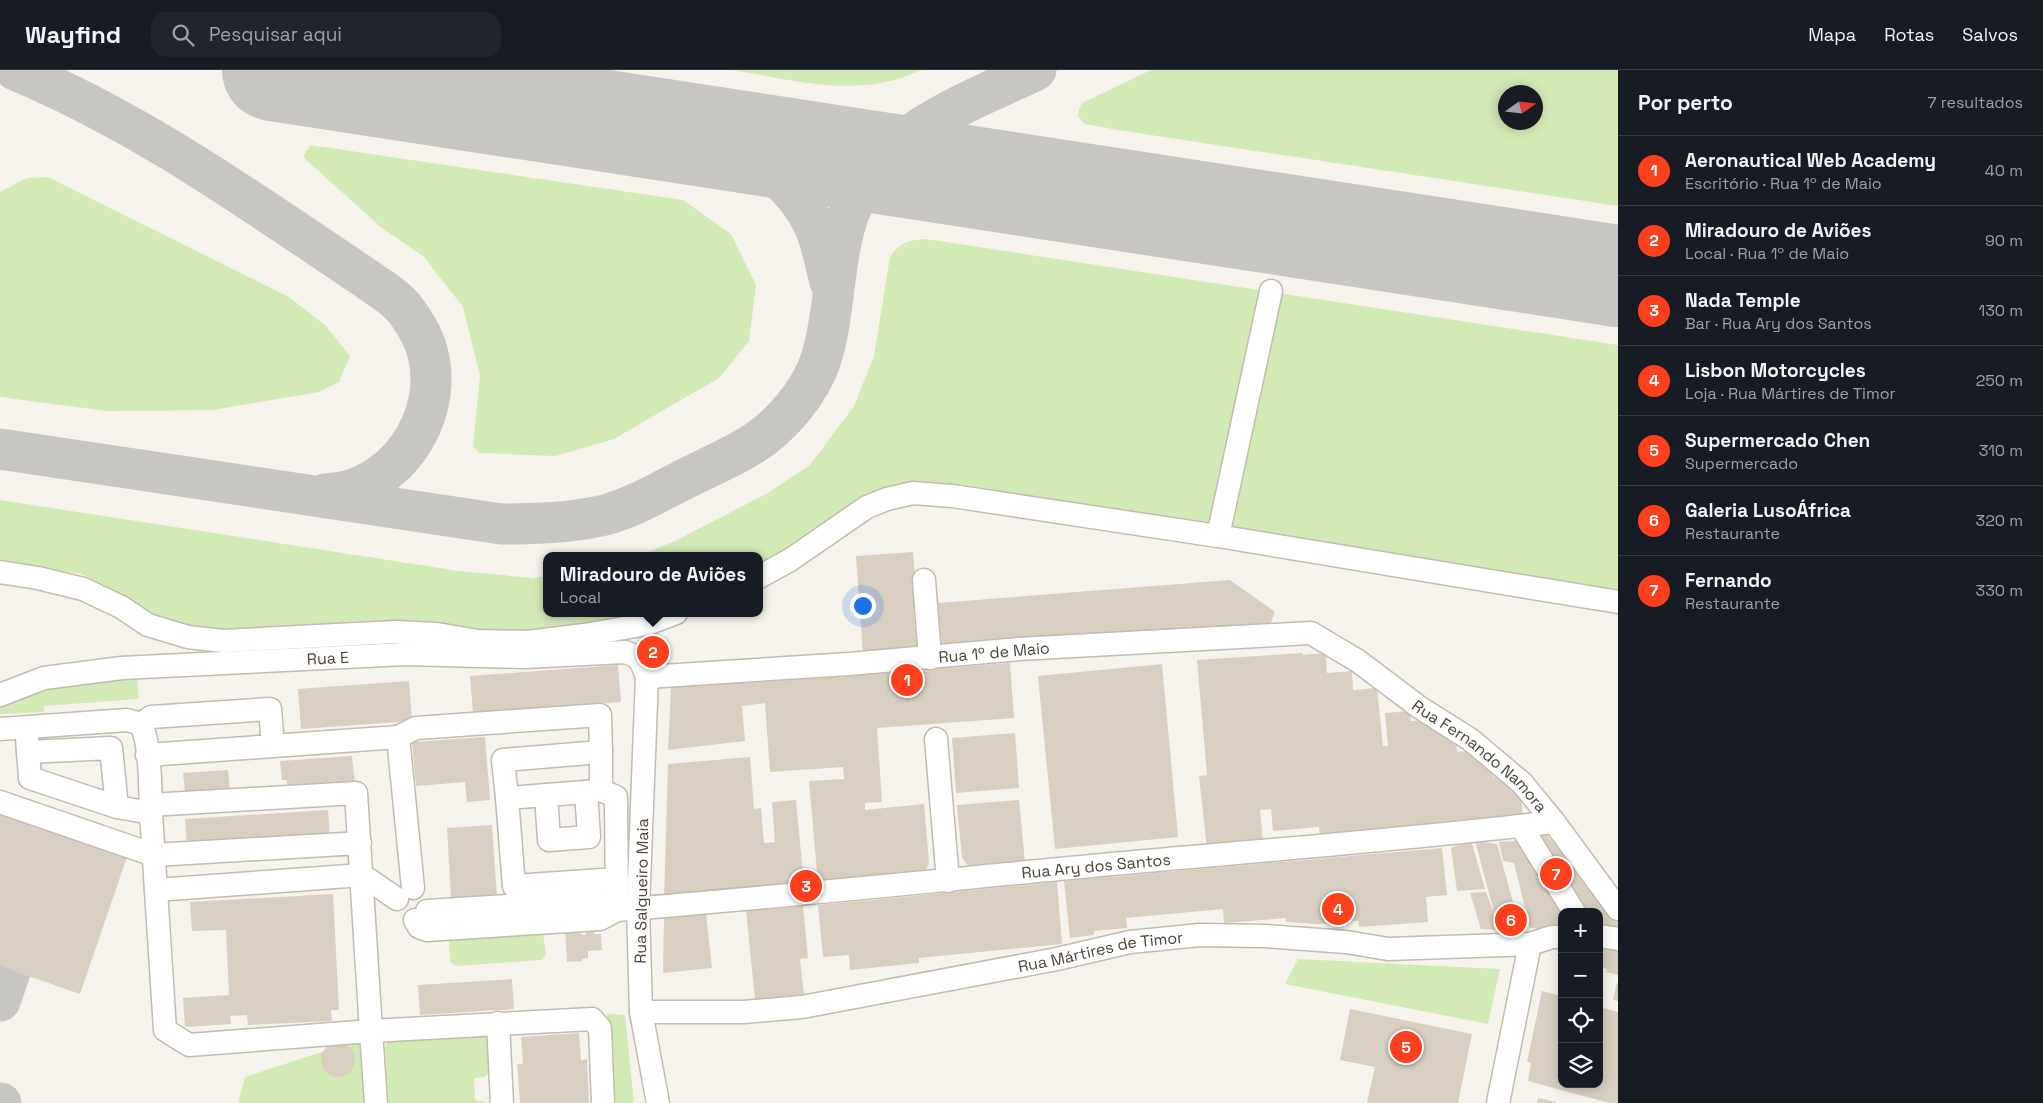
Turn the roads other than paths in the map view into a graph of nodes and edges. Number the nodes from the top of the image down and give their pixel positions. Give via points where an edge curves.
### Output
1 (1271, 291) dead end
2 (1218, 536) junction
3 (0, 572) edge
4 (763, 575) edge
5 (924, 580) dead end
6 (1618, 602) edge
7 (665, 617) edge
8 (1311, 633) joint
9 (930, 658) junction
10 (647, 677) junction
11 (0, 695) edge
12 (140, 724) junction
13 (26, 727) junction
14 (0, 729) edge
15 (398, 737) junction
16 (936, 739) dead end
17 (273, 746) junction
18 (28, 752) junction
19 (600, 752) junction
20 (147, 755) junction
21 (593, 791) junction
22 (546, 795) junction
23 (506, 798) junction
24 (0, 802) edge
25 (117, 807) junction
26 (151, 809) junction
27 (1554, 822) junction
28 (1521, 826) junction
29 (360, 843) junction
30 (154, 855) junction
31 (362, 875) junction
32 (617, 879) junction
33 (948, 881) junction
34 (156, 890) junction
35 (405, 893) junction
36 (1572, 908) edge
37 (627, 909) junction
38 (1618, 909) edge
39 (1558, 937) edge
40 (1603, 937) edge
41 (1618, 939) edge
42 (1530, 944) junction
43 (641, 1012) junction
44 (498, 1023) junction
45 (371, 1032) junction
46 (376, 1103) edge
47 (502, 1103) edge
48 (603, 1103) edge
49 (658, 1103) edge
50 (1498, 1103) edge

1 - 2 street
2 - 4 street via 913,493 867,507
2 - 6 street
3 - 7 street via 83,589 121,607 148,625 188,637 223,641 395,632 437,634 478,641 528,642 647,624
5 - 9 street
8 - 9 street, Rua 1º de Maio via 1019,649
8 - 27 street, Rua Fernando Namora via 1358,661 1485,751 1522,783
9 - 10 street, Rua 1º de Maio
10 - 11 street, Rua E via 641,660 625,652 524,657 405,654 122,668 44,678
10 - 37 street, Rua Salgueiro Maia
12 - 13 street via 128,720
12 - 17 street via 151,717 270,709
12 - 20 street
13 - 14 street
13 - 18 street
15 - 17 street
15 - 19 street via 416,728 600,715
15 - 35 street
16 - 33 street
17 - 20 street
18 - 25 street via 30,778
18 - 25 street via 111,748
19 - 21 street
19 - 23 street via 503,760
20 - 26 street
21 - 22 street
21 - 22 street via 589,837 549,840
21 - 32 street via 616,797
22 - 23 street
23 - 32 street via 514,886
24 - 30 street
25 - 26 street
26 - 29 street via 356,793
26 - 30 street
27 - 28 street, Rua Ary dos Santos
27 - 38 street, Rua Fernando Namora
28 - 33 street, Rua Ary dos Santos
28 - 36 street
29 - 30 street
29 - 31 street
30 - 34 street
31 - 34 street
31 - 35 street
31 - 45 street
32 - 37 street
33 - 37 street, Rua Ary dos Santos
34 - 45 street via 165,1030 189,1045
35 - 37 street, Rua Ary dos Santos via 424,893 429,905 421,915 419,927 427,930 600,919
37 - 43 street, Rua Salgueiro Maia
39 - 42 street, Rua Mártires de Timor
40 - 41 street
42 - 43 street, Rua Mártires de Timor via 1388,949 1346,942 1200,935 1130,942 802,1007 744,1012
42 - 50 street
43 - 49 street, Rua Salgueiro Maia
44 - 45 street
44 - 47 street
44 - 48 street via 592,1019 600,1028
45 - 46 street

